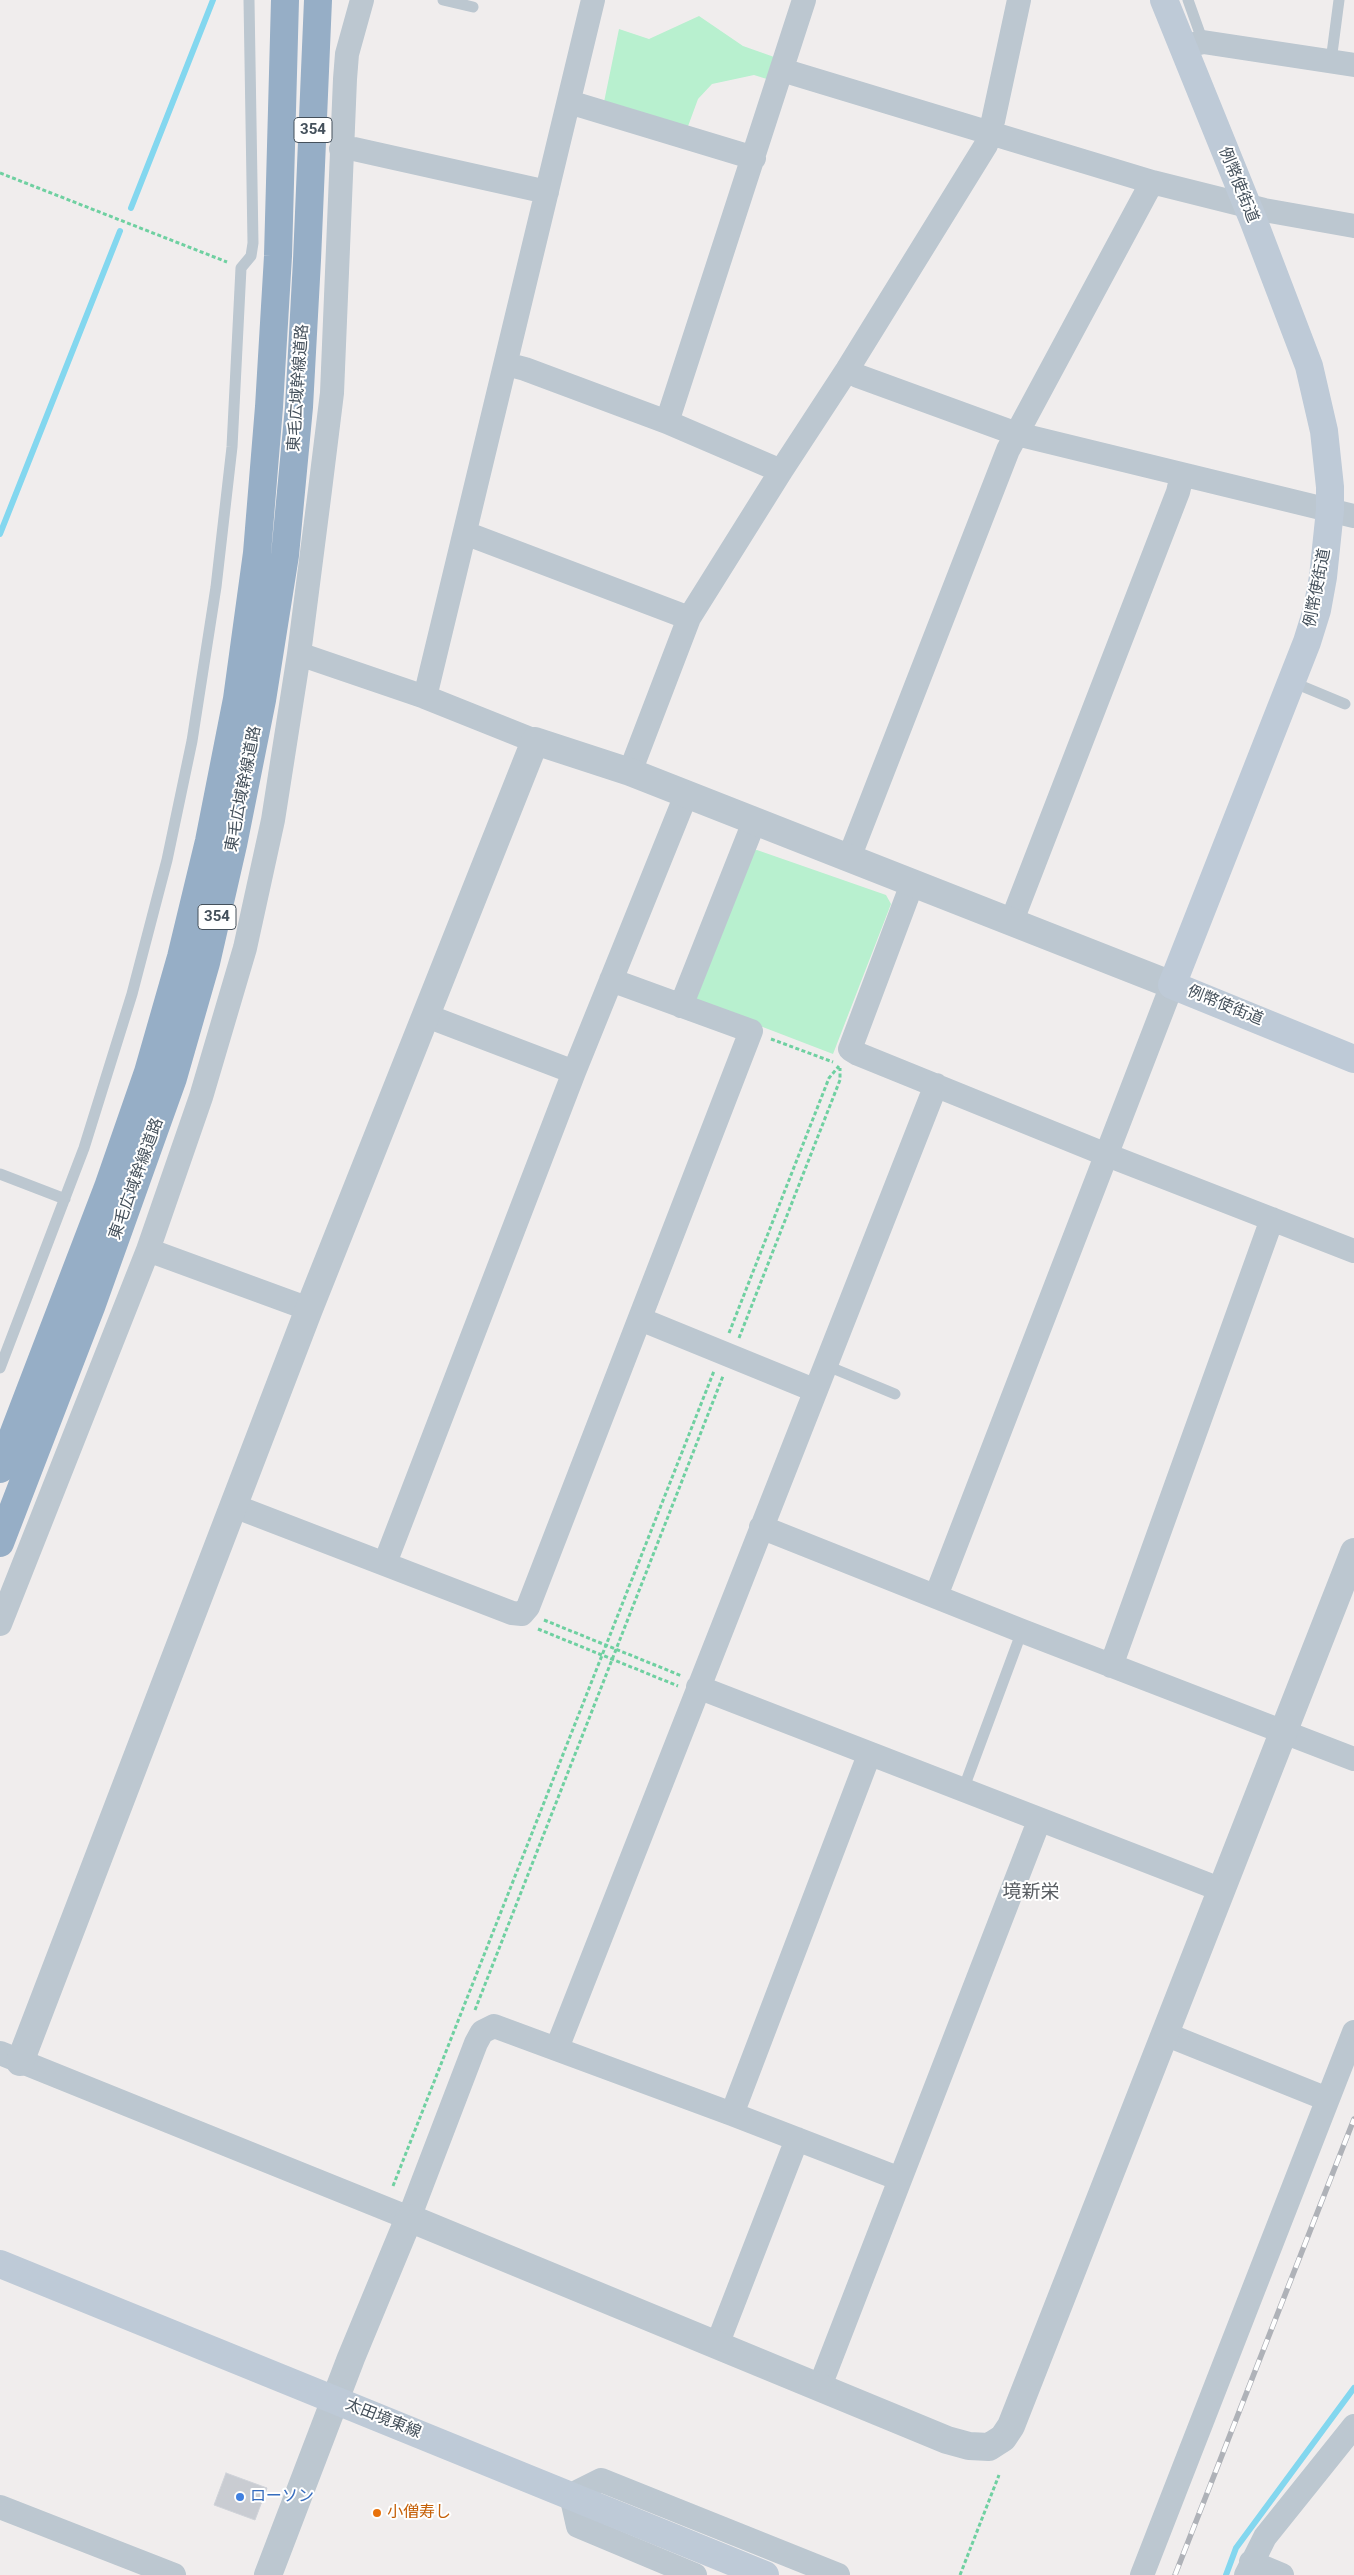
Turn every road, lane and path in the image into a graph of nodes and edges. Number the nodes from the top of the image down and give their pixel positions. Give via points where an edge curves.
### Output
1 (249, 0) edge
2 (285, 0) edge
3 (318, 0) edge
4 (362, 0) edge
5 (444, 0) edge
6 (593, 0) edge
7 (804, 0) edge
8 (1019, 0) edge
9 (1164, 0) edge
10 (1188, 0) edge
11 (1339, 0) edge
12 (473, 7) dead end
13 (1193, 44) junction
14 (1343, 63) edge
15 (782, 70) junction
16 (569, 102) junction
17 (990, 132) junction
18 (341, 148) junction
19 (754, 158) junction
20 (0, 172) edge
21 (1152, 182) junction
22 (547, 192) junction
23 (1246, 205) junction
24 (1354, 226) edge
25 (241, 268) junction
26 (506, 364) junction
27 (847, 370) junction
28 (667, 422) junction
29 (1017, 434) junction
30 (781, 471) junction
31 (1182, 475) junction
32 (1342, 513) edge
33 (465, 533) junction
34 (689, 618) junction
35 (299, 654) junction
36 (1292, 682) junction
37 (425, 697) junction
38 (1345, 704) dead end
39 (535, 741) junction
40 (630, 772) junction
41 (686, 795) junction
42 (754, 822) junction
43 (233, 845) junction
44 (849, 858) junction
45 (912, 884) junction
46 (252, 915) junction
47 (1011, 923) junction
48 (611, 980) junction
49 (1172, 985) junction
50 (681, 1006) junction
51 (427, 1016) junction
52 (751, 1032) junction
53 (1353, 1056) edge
54 (845, 1057) junction
55 (574, 1072) junction
56 (936, 1085) junction
57 (1108, 1155) junction
58 (0, 1174) edge
59 (65, 1200) junction
60 (1272, 1219) junction
61 (148, 1250) junction
62 (1354, 1251) edge
63 (309, 1310) junction
64 (640, 1319) junction
65 (726, 1353) junction
66 (825, 1365) junction
67 (0, 1368) edge
68 (814, 1390) junction
69 (895, 1394) dead end
70 (0, 1469) edge
71 (234, 1506) junction
72 (761, 1527) junction
73 (0, 1543) edge
74 (1354, 1552) edge
75 (385, 1563) junction
76 (936, 1596) junction
77 (522, 1614) junction
78 (0, 1624) edge
79 (1022, 1631) junction
80 (606, 1645) junction
81 (616, 1650) junction
82 (602, 1654) junction
83 (612, 1660) junction
84 (1111, 1666) junction
85 (698, 1687) junction
86 (1286, 1731) junction
87 (869, 1755) junction
88 (1354, 1759) edge
89 (963, 1790) junction
90 (1039, 1821) junction
91 (1222, 1890) junction
92 (472, 2018) dead end
93 (1354, 2032) edge
94 (1165, 2034) junction
95 (557, 2048) junction
96 (10, 2057) edge
97 (1327, 2099) junction
98 (732, 2114) junction
99 (797, 2139) junction
100 (900, 2180) junction
101 (393, 2186) dead end
102 (409, 2218) junction
103 (0, 2264) edge
104 (718, 2345) junction
105 (820, 2386) junction
106 (336, 2400) junction
107 (1354, 2426) edge
108 (999, 2475) dead end
109 (572, 2495) junction
110 (0, 2507) edge
111 (1249, 2568) edge
112 (174, 2575) edge
113 (268, 2575) edge
114 (695, 2575) edge
115 (765, 2575) edge
116 (838, 2575) edge
117 (960, 2575) edge
118 (1142, 2575) edge
119 (1282, 2575) edge

1 - 25 lane via 253,243 251,256
2 - 70 highway, 東毛広域幹線道路 / 354 via 278,256 269,407 257,553 237,699 209,841 181,957 148,1072 105,1196
3 - 43 highway, 東毛広域幹線道路 / 354 via 299,407 286,555
4 - 18 street via 347,54
5 - 12 lane
6 - 16 street
7 - 15 street
8 - 17 street
9 - 13 main road, 例幣使街道
10 - 13 lane
11 - 14 lane
13 - 14 street
13 - 23 main road, 例幣使街道
15 - 17 street
15 - 19 street
16 - 19 street
16 - 22 street
17 - 21 street
17 - 27 street via 986,145
18 - 22 street
18 - 35 street via 332,393
19 - 28 street
20 - 25 path
21 - 23 street
21 - 29 street
22 - 26 street
23 - 24 street
23 - 32 main road, 例幣使街道 via 1292,318 1318,399 1328,462
25 - 59 lane via 232,447 216,587 192,741 167,860 132,994
26 - 28 street
26 - 33 street
27 - 29 street
27 - 30 street
28 - 30 street
29 - 31 street
29 - 44 street
30 - 34 street
31 - 32 street
31 - 47 street
32 - 36 main road, 例幣使街道 via 1317,610
33 - 34 street
33 - 37 street
34 - 40 street
35 - 37 street
35 - 46 street via 273,820
36 - 38 lane
36 - 49 main road, 例幣使街道
37 - 39 street
39 - 40 street
39 - 51 street
40 - 41 street
41 - 42 street
41 - 48 street
42 - 44 street
42 - 50 street
43 - 46 street via 246,874 242,891
43 - 73 highway, 東毛広域幹線道路 / 354 via 206,963 173,1078 98,1288
44 - 45 street
45 - 47 street
45 - 54 street
46 - 61 street via 200,1098
47 - 49 street
48 - 50 street
48 - 55 street
49 - 53 main road, 例幣使街道
49 - 57 street
50 - 52 street
51 - 55 street
51 - 63 street
52 - 54 path
52 - 64 street
54 - 56 street via 858,1054
54 - 65 path via 840,1080
54 - 65 path via 829,1078
55 - 75 street
56 - 57 street
56 - 66 street
57 - 60 street
57 - 76 street
58 - 59 lane
59 - 67 lane
60 - 62 street
60 - 84 street
61 - 63 street
61 - 78 street
63 - 71 street
64 - 65 street
64 - 77 street via 528,1607
65 - 68 street
65 - 80 path
65 - 81 path
66 - 68 street
66 - 69 lane
68 - 72 street
71 - 75 street
71 - 96 street
72 - 76 street
72 - 85 street
74 - 86 street
75 - 77 street via 512,1613
76 - 79 street
77 - 80 path via 538,1617
77 - 82 path via 532,1627
79 - 84 street
79 - 89 lane
80 - 81 path
80 - 82 path
81 - 83 path
81 - 85 path via 684,1677
82 - 83 path
82 - 101 path
83 - 85 path via 682,1688
83 - 92 path
84 - 86 street
85 - 87 street
85 - 95 street
86 - 88 street
86 - 91 street
87 - 89 street
87 - 98 street
89 - 90 street
90 - 91 street
90 - 100 street
91 - 94 street
93 - 97 street
94 - 97 street
94 - 105 street via 1011,2426 1003,2438 989,2447 947,2440
95 - 98 street
95 - 102 street via 494,2026 482,2032
96 - 102 street
97 - 118 street
98 - 99 street
99 - 100 street
99 - 104 street
100 - 105 street
102 - 104 street
102 - 106 street
103 - 106 main road, 太田境東線
104 - 105 street
106 - 109 main road, 太田境東線
106 - 113 street
107 - 111 street via 1265,2537
108 - 117 path
109 - 114 street via 578,2526
109 - 115 main road, 太田境東線
109 - 116 street via 601,2480
110 - 112 street
111 - 119 street

